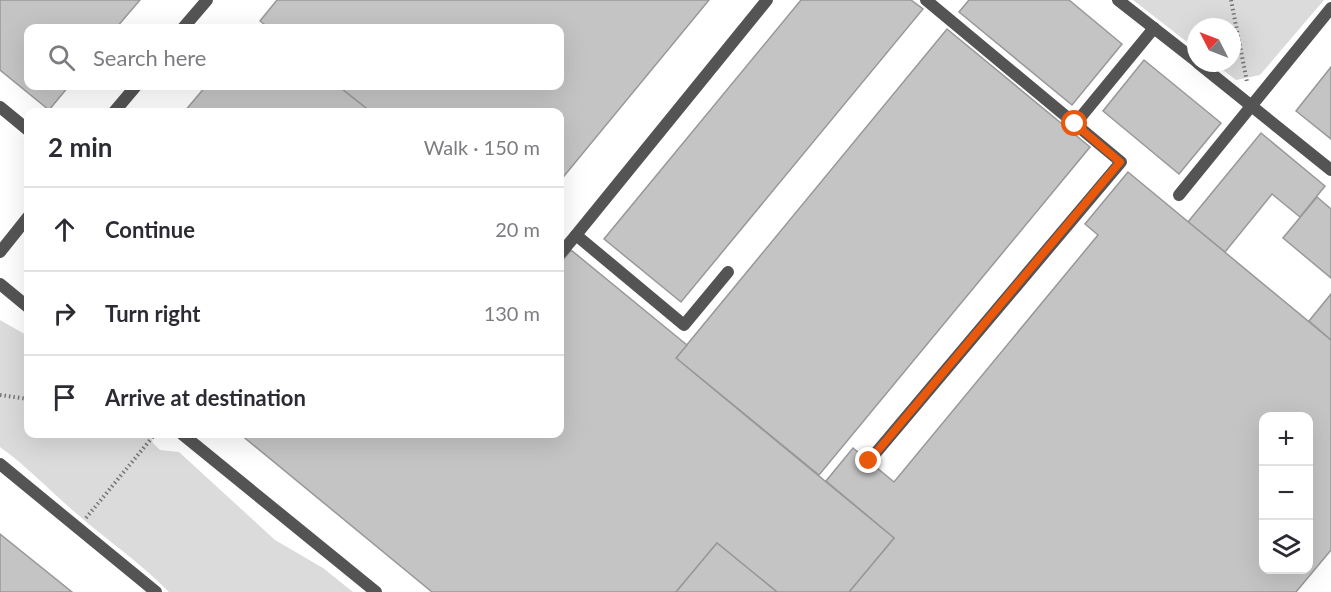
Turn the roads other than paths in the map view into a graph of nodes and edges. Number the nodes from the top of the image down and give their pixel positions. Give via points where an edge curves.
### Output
1 (207, 0) edge
2 (767, 0) edge
3 (1118, 0) edge
4 (935, 3) edge
5 (1331, 8) edge
6 (186, 24) edge
7 (1154, 28) junction
8 (1187, 54) edge
9 (1210, 72) edge
10 (133, 90) edge
11 (0, 106) edge
12 (1252, 106) junction
13 (117, 108) edge
14 (1075, 124) junction
15 (24, 127) edge
16 (1331, 170) edge
17 (1179, 195) dead end
18 (24, 222) edge
19 (576, 235) junction
20 (564, 249) edge
21 (0, 252) edge
22 (728, 272) dead end
23 (0, 284) edge
24 (24, 305) edge
25 (187, 438) edge
26 (869, 461) dead end
27 (0, 464) edge
28 (156, 592) edge
29 (376, 592) edge

1 - 6 lane
2 - 19 lane
3 - 7 lane
4 - 14 lane
5 - 12 lane
7 - 8 lane
7 - 14 lane
9 - 12 lane
10 - 13 lane
11 - 15 lane
12 - 16 lane
12 - 17 lane
14 - 26 lane via 1120,162
18 - 21 lane
19 - 20 lane
19 - 22 lane via 684,325
23 - 24 lane
25 - 29 lane
27 - 28 lane

